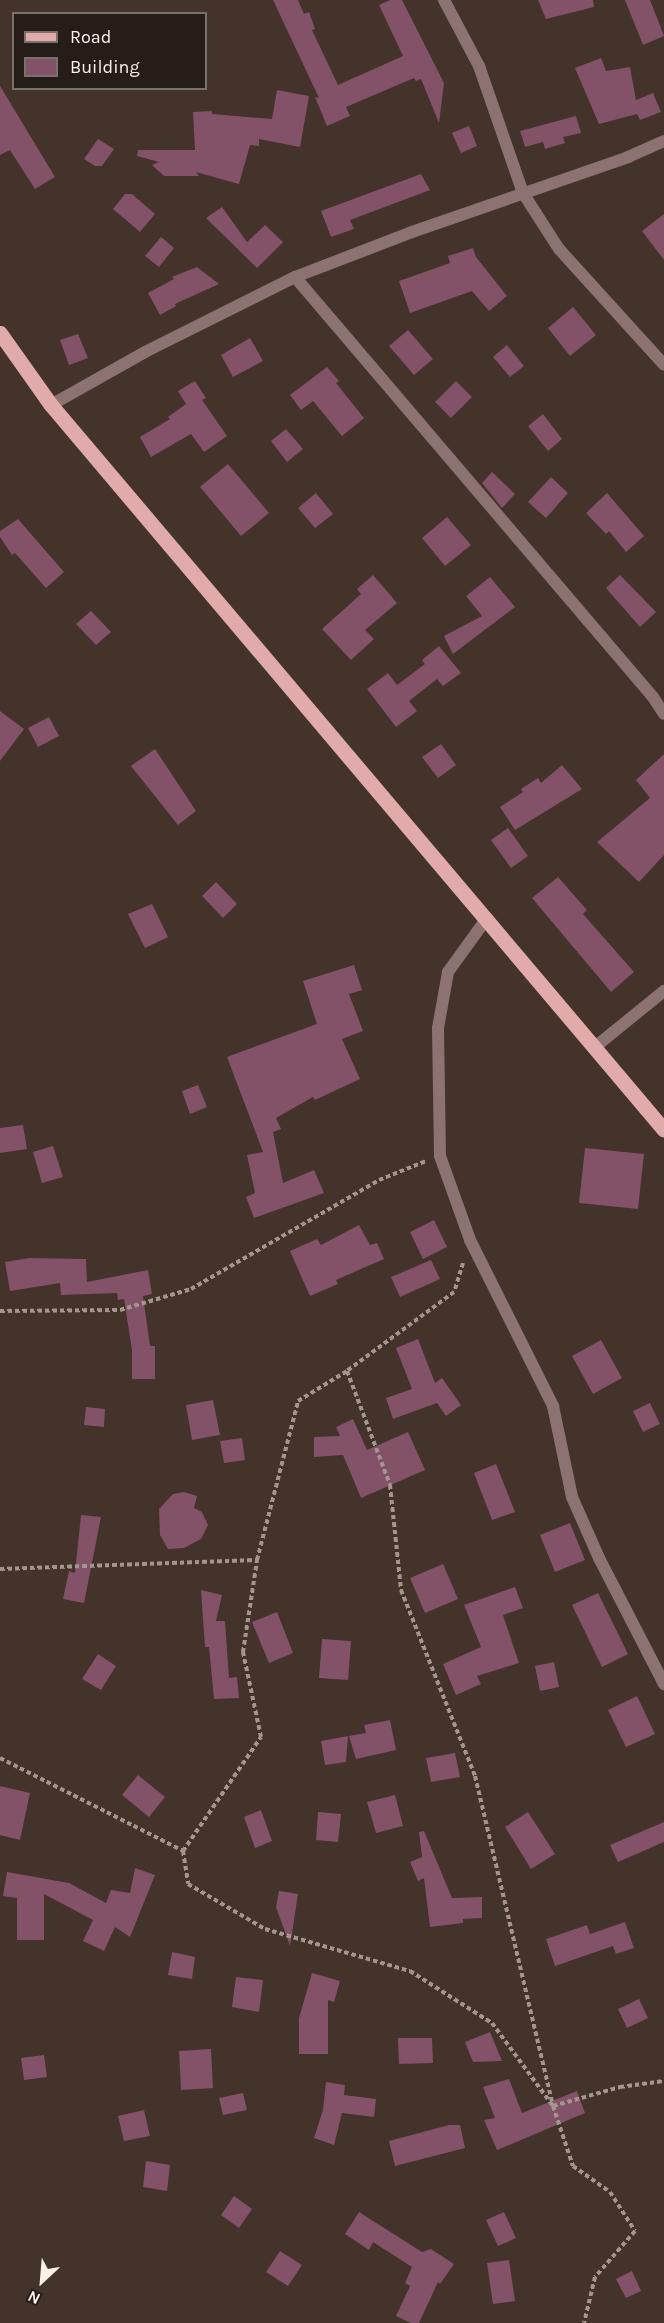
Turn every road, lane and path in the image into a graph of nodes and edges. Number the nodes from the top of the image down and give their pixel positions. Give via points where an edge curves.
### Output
1 (444, 0) edge
2 (664, 141) edge
3 (523, 193) junction
4 (296, 277) junction
5 (0, 333) edge
6 (664, 364) edge
7 (51, 405) junction
8 (664, 714) edge
9 (487, 918) junction
10 (664, 991) edge
11 (595, 1047) junction
12 (664, 1130) edge
13 (440, 1156) junction
14 (470, 1240) junction
15 (0, 1311) edge
16 (347, 1371) junction
17 (256, 1560) junction
18 (0, 1569) edge
19 (664, 1684) edge
20 (0, 1758) edge
21 (183, 1851) junction
22 (664, 2081) edge
23 (553, 2106) junction
24 (584, 2323) edge

1 - 3 street via 479,66
2 - 3 street
3 - 4 street
3 - 6 street via 559,249
4 - 7 street via 145,352
4 - 8 street
5 - 7 main road
7 - 9 main road
9 - 11 main road
9 - 13 street via 448,972 438,1028
10 - 11 street
11 - 12 main road
13 - 14 street
13 - 15 path via 379,1180 192,1289 120,1310
14 - 16 path via 454,1292
14 - 19 street via 553,1406 573,1497 599,1558
16 - 17 path via 298,1401
16 - 23 path via 390,1485 401,1590 475,1776
17 - 18 path
17 - 21 path via 243,1652 261,1737
20 - 21 path
21 - 23 path via 188,1884 265,1929 410,1971 492,2023
22 - 23 path via 620,2087
23 - 24 path via 573,2166 610,2192 635,2231 595,2277

